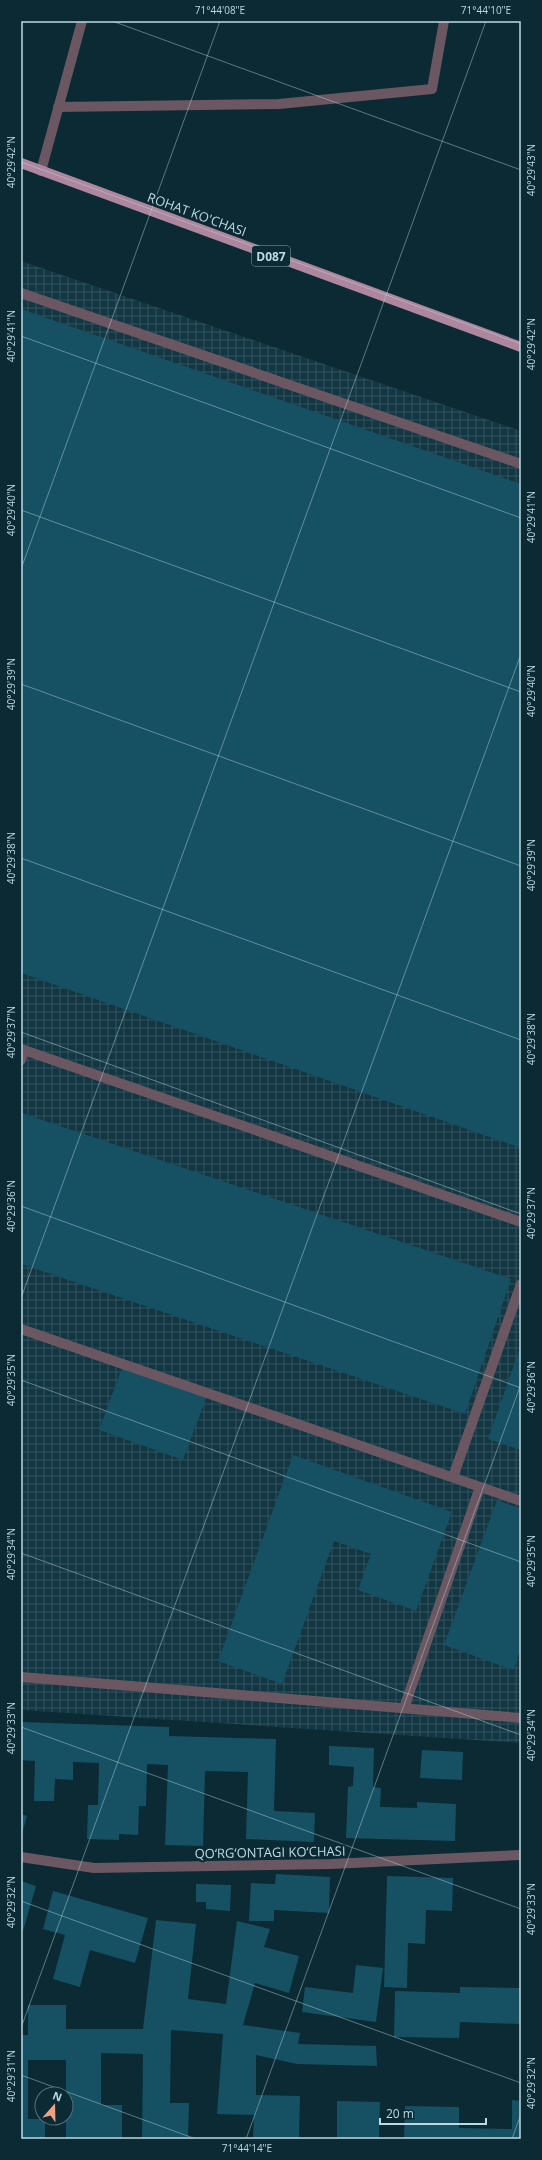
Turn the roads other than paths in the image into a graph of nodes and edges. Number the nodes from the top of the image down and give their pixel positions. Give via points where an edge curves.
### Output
1 (82, 21) edge
2 (444, 21) edge
3 (58, 107) junction
4 (21, 163) edge
5 (41, 171) junction
6 (21, 293) edge
7 (521, 348) edge
8 (521, 464) edge
9 (23, 1049) edge
10 (21, 1060) edge
11 (521, 1222) edge
12 (521, 1284) edge
13 (21, 1329) edge
14 (453, 1477) junction
15 (480, 1487) junction
16 (521, 1501) edge
17 (21, 1676) edge
18 (404, 1708) junction
19 (521, 1718) edge
20 (521, 1855) edge
21 (21, 1857) edge

1 - 3 street
2 - 3 street via 432,89 279,104
3 - 5 street
4 - 5 main road, ROHAT KO'CHASI / D087
5 - 7 main road, ROHAT KO'CHASI / D087
6 - 8 street
9 - 10 street
9 - 11 street
12 - 14 street
13 - 14 street
14 - 15 street
15 - 16 street
15 - 18 street
17 - 18 street
18 - 19 street
20 - 21 street, QO‘RG‘ONTAGI KO‘CHASI via 331,1864 94,1868

